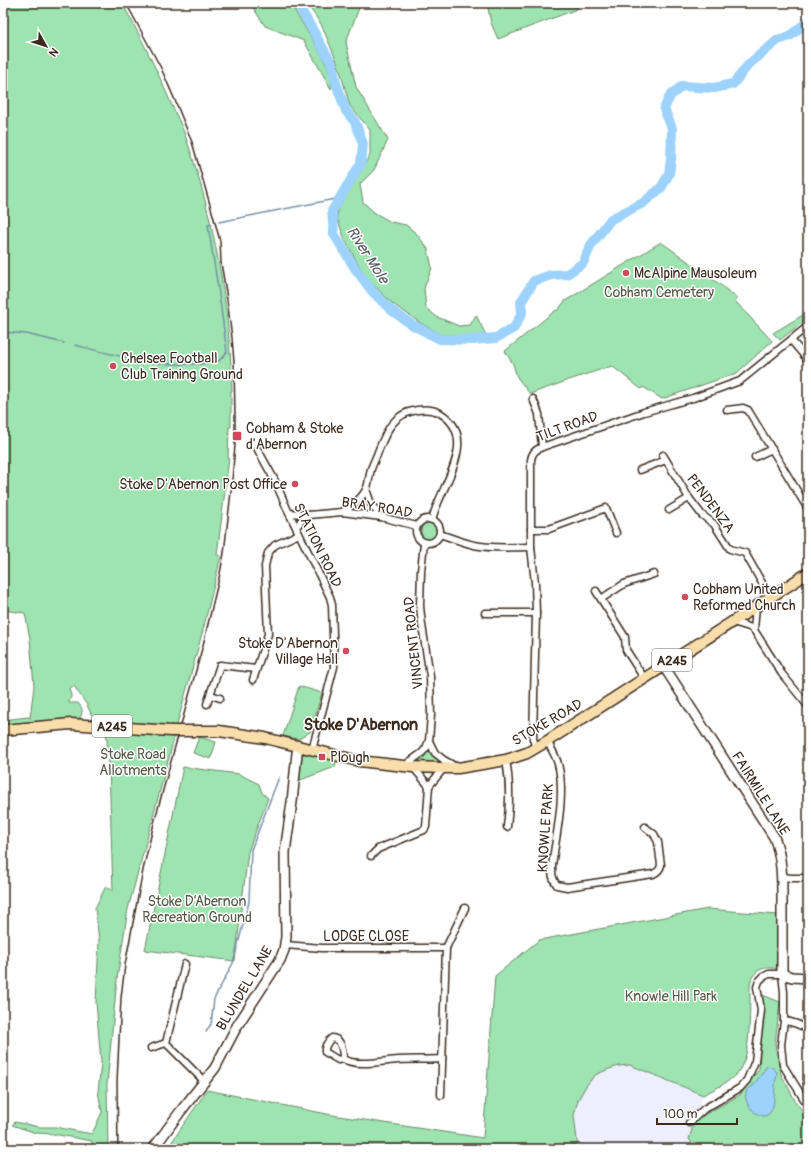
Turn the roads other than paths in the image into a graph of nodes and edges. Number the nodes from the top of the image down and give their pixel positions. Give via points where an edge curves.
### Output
1 (808, 326) edge
2 (791, 340) junction
3 (808, 360) edge
4 (533, 399) dead end
5 (727, 410) dead end
6 (542, 447) junction
7 (772, 448) junction
8 (258, 450) dead end
9 (755, 457) dead end
10 (640, 470) dead end
11 (366, 489) junction
12 (689, 498) junction
13 (808, 509) edge
14 (670, 510) dead end
15 (342, 512) junction
16 (289, 513) junction
17 (308, 516) junction
18 (381, 517) junction
19 (432, 520) junction
20 (417, 526) junction
21 (296, 527) junction
22 (532, 529) junction
23 (616, 533) dead end
24 (299, 534) junction
25 (440, 534) junction
26 (424, 543) junction
27 (531, 547) junction
28 (808, 573) edge
29 (654, 574) dead end
30 (596, 591) dead end
31 (770, 597) junction
32 (601, 598) junction
33 (756, 606) junction
34 (485, 613) dead end
35 (536, 613) junction
36 (733, 622) junction
37 (754, 630) junction
38 (663, 666) junction
39 (256, 669) junction
40 (644, 678) junction
41 (253, 680) dead end
42 (210, 695) junction
43 (220, 698) dead end
44 (207, 704) dead end
45 (808, 706) edge
46 (3, 730) edge
47 (428, 741) junction
48 (547, 741) junction
49 (299, 746) junction
50 (536, 748) junction
51 (312, 750) junction
52 (506, 760) junction
53 (409, 766) junction
54 (444, 768) junction
55 (458, 768) junction
56 (429, 786) junction
57 (501, 822) dead end
58 (644, 826) dead end
59 (371, 856) dead end
60 (782, 877) junction
61 (808, 878) edge
62 (465, 908) dead end
63 (285, 945) junction
64 (446, 948) junction
65 (185, 964) dead end
66 (782, 974) junction
67 (808, 978) edge
68 (784, 1021) junction
69 (808, 1030) edge
70 (166, 1044) junction
71 (151, 1048) dead end
72 (343, 1059) dead end
73 (442, 1059) junction
74 (204, 1082) junction
75 (441, 1095) dead end
76 (808, 1106) edge
77 (689, 1123) dead end
78 (153, 1149) edge

1 - 2 street, TILT ROAD
2 - 3 street
2 - 6 street, TILT ROAD via 740,381
4 - 6 street via 539,414
5 - 7 street via 748,410
6 - 22 street, TILT ROAD via 535,451 531,460
7 - 9 street
7 - 13 street
8 - 16 street, STATION ROAD
10 - 12 street, PENDENZA via 664,457
11 - 15 street
11 - 18 street via 371,504
11 - 19 street via 384,435 390,426 405,414 414,411 424,409 440,413 455,429 458,450
12 - 14 street
12 - 31 street, PENDENZA via 702,515 714,524 730,549 745,553
15 - 17 street, BRAY ROAD
15 - 18 street, BRAY ROAD
16 - 17 street, BRAY ROAD
16 - 21 street, STATION ROAD
17 - 21 street
18 - 20 street, BRAY ROAD
19 - 20 street, BRAY ROAD via 425,520
19 - 25 street, BRAY ROAD via 438,524
20 - 26 street, BRAY ROAD via 416,534
21 - 24 street, STATION ROAD
22 - 23 street via 549,529 606,508
22 - 27 street, TILT ROAD
24 - 39 street via 275,545 268,553 265,566 268,634
24 - 51 street, STATION ROAD via 332,605 334,667
25 - 26 street via 434,542
25 - 27 street via 475,545
26 - 47 street, VINCENT ROAD via 420,571 420,606 430,676
27 - 35 street, TILT ROAD
28 - 31 main road, STOKE ROAD / A245
29 - 32 street via 624,584
30 - 32 street
31 - 33 main road, STOKE ROAD / A245
32 - 40 street via 625,637 626,650
33 - 36 main road, STOKE ROAD / A245
33 - 37 street
34 - 35 street
35 - 50 street, TILT ROAD via 533,739
36 - 37 street
36 - 38 main road, STOKE ROAD / A245
37 - 45 street via 782,674
38 - 40 main road, STOKE ROAD / A245
38 - 60 street, FAIRMILE LANE via 774,837 780,855
39 - 41 street
39 - 42 street via 220,665
40 - 48 main road, STOKE ROAD / A245
42 - 43 street
42 - 44 street
46 - 49 main road, STOKE ROAD / A245, bridge via 71,724 171,731 219,731
47 - 53 street via 426,748
47 - 55 street via 435,753
48 - 50 main road, STOKE ROAD / A245
48 - 58 street, KNOWLE PARK via 558,764 561,782 552,866 553,879 557,884 567,886 657,872 661,865 658,842 654,834
49 - 51 main road, STOKE ROAD / A245
49 - 63 street, BLUNDEL LANE via 284,852
50 - 52 main road, STOKE ROAD / A245
51 - 53 main road, STOKE ROAD / A245 via 359,761
52 - 55 main road, STOKE ROAD / A245
52 - 57 street via 509,781 507,825
53 - 54 main road, STOKE ROAD / A245
53 - 56 street
54 - 55 main road, STOKE ROAD / A245
54 - 56 street
56 - 59 street via 424,830 378,848
60 - 61 street
60 - 66 street, FAIRMILE LANE
62 - 64 street
63 - 64 street, LODGE CLOSE via 305,948
63 - 74 street, BLUNDEL LANE via 276,966
64 - 73 street
65 - 70 street
66 - 67 street
66 - 68 street
66 - 77 street via 769,974 758,981 760,1019 755,1061 747,1080 740,1088 704,1109
68 - 69 street via 800,1024
68 - 76 street via 781,1045 783,1065
70 - 71 street
70 - 74 street
72 - 73 street via 353,1062 384,1063 397,1060
73 - 75 street
74 - 78 street, BLUNDEL LANE

